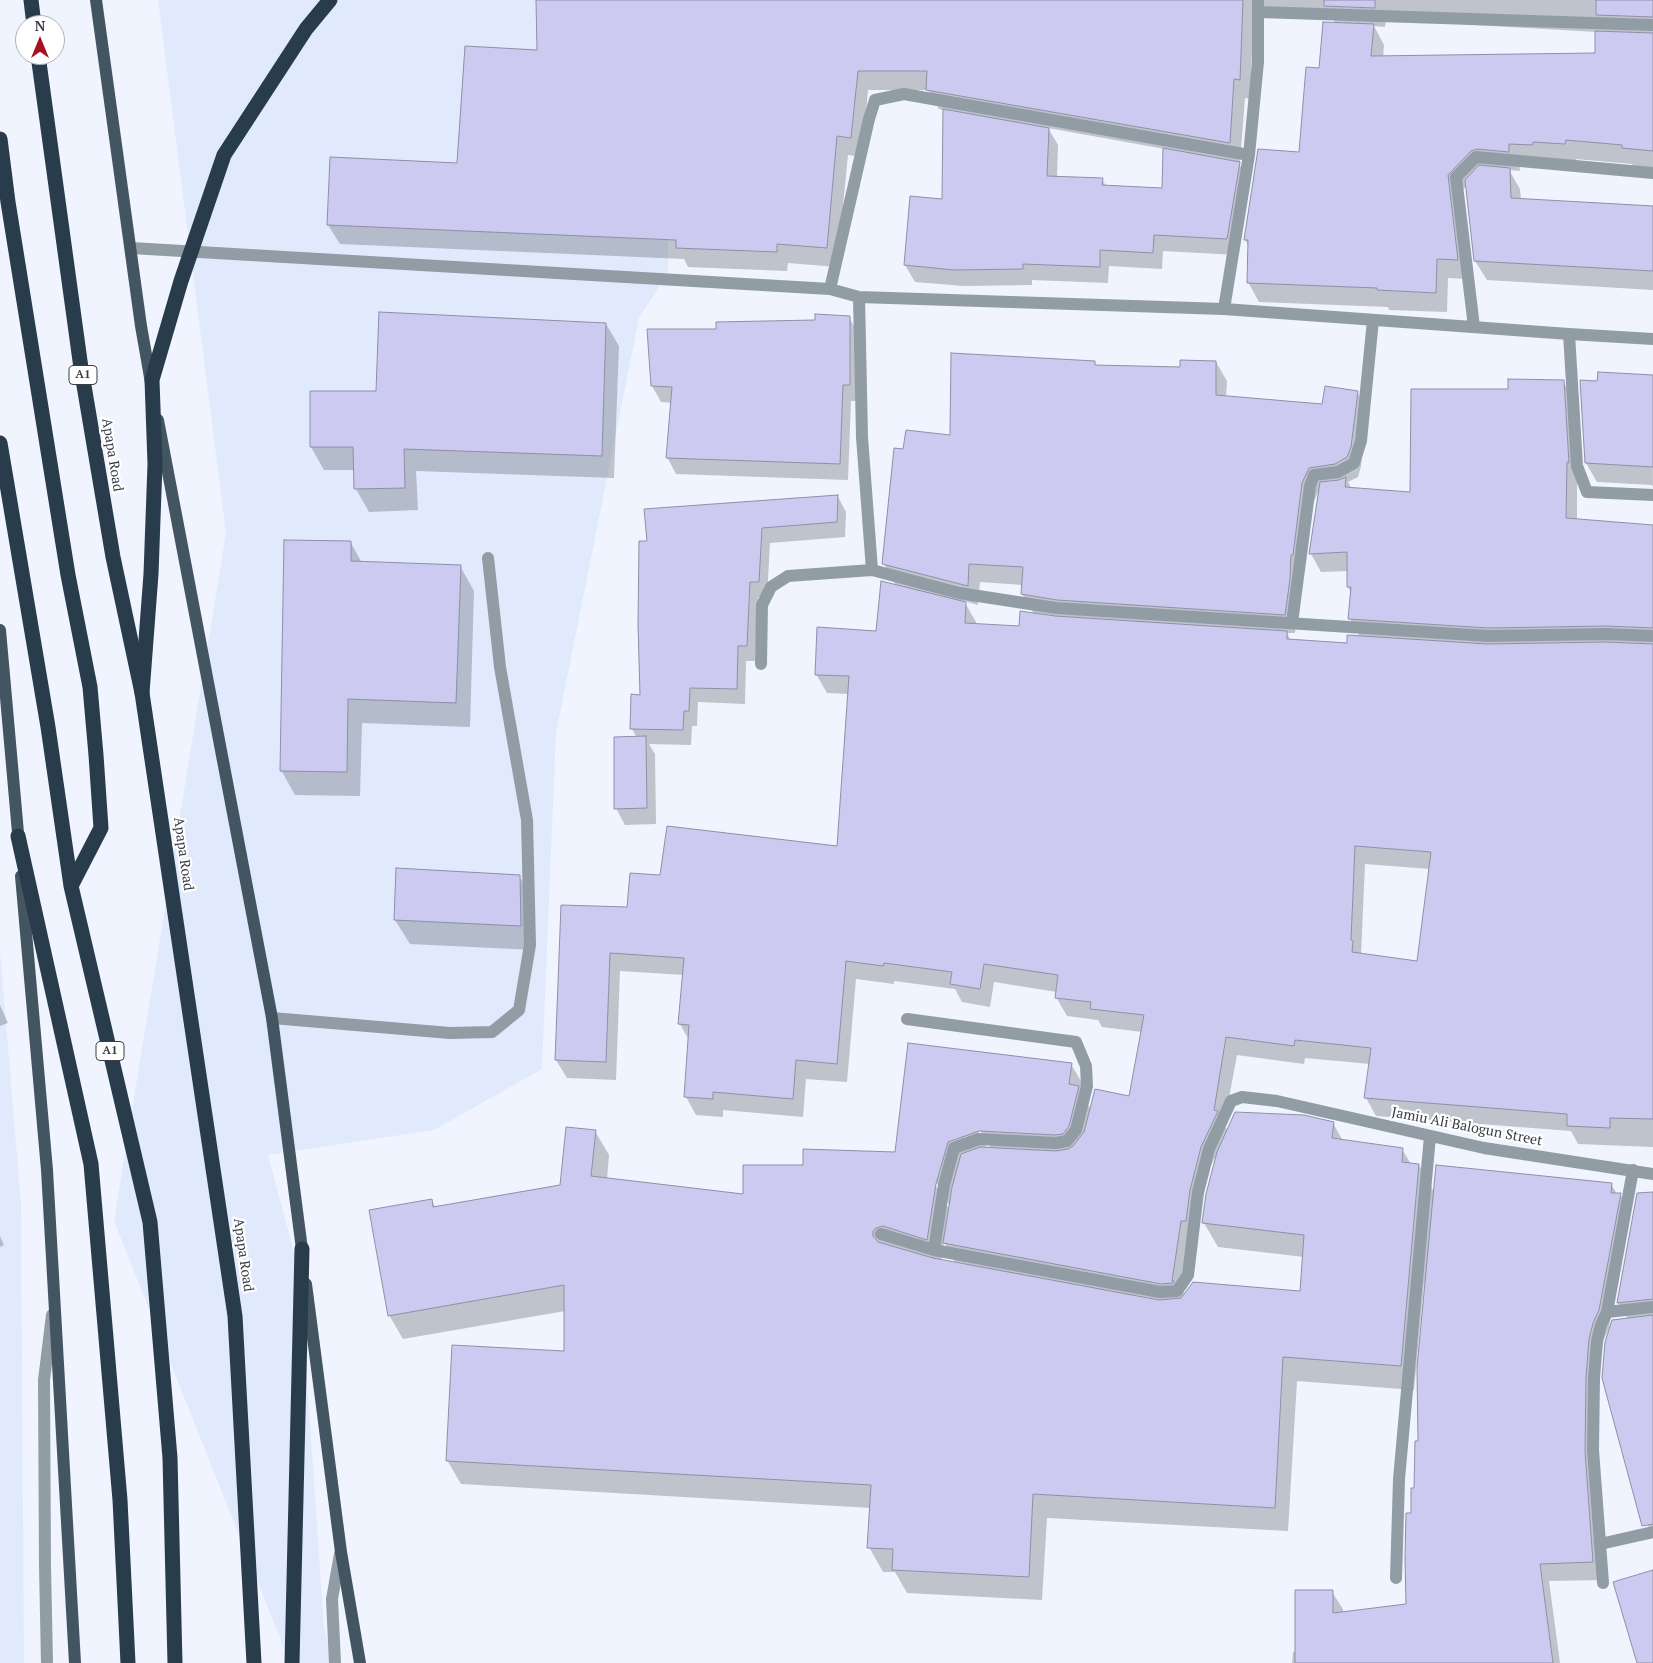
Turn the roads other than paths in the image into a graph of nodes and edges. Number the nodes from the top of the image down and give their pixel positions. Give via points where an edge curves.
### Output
1 (31, 0) edge
2 (96, 0) edge
3 (330, 0) edge
4 (1258, 6) edge
5 (33, 15) edge
6 (1653, 25) edge
7 (39, 65) edge
8 (0, 139) edge
9 (1249, 155) junction
10 (1653, 173) edge
11 (131, 248) junction
12 (830, 289) junction
13 (859, 297) junction
14 (1224, 309) junction
15 (1373, 320) junction
16 (1474, 327) junction
17 (1570, 334) junction
18 (1653, 339) edge
19 (0, 443) edge
20 (1653, 496) edge
21 (488, 558) dead end
22 (872, 570) junction
23 (1292, 623) junction
24 (0, 630) edge
25 (1653, 636) edge
26 (761, 664) dead end
27 (142, 693) junction
28 (18, 836) junction
29 (71, 886) junction
30 (272, 1018) junction
31 (907, 1019) dead end
32 (1430, 1136) junction
33 (1633, 1170) junction
34 (1653, 1174) edge
35 (881, 1234) dead end
36 (302, 1249) junction
37 (934, 1250) junction
38 (54, 1298) junction
39 (1653, 1307) edge
40 (1607, 1312) junction
41 (1653, 1532) edge
42 (1600, 1544) junction
43 (341, 1552) junction
44 (1396, 1578) dead end
45 (1603, 1583) dead end
46 (47, 1663) edge
47 (75, 1663) edge
48 (128, 1663) edge
49 (175, 1663) edge
50 (254, 1663) edge
51 (292, 1663) edge
52 (335, 1663) edge
53 (360, 1663) edge

1 - 5 highway
2 - 11 main road
3 - 27 highway, bridge via 306,29 224,155 152,380 155,464
4 - 6 street
4 - 9 street via 1258,62
7 - 27 highway, Apapa Road / A1, bridge via 81,368 113,558
8 - 29 highway via 68,575 90,687 101,828
9 - 12 street via 904,94 875,100
9 - 14 street
10 - 16 street via 1476,156 1456,177
11 - 12 street
11 - 30 main road via 140,326
12 - 13 street
13 - 14 street
13 - 22 street via 862,437
14 - 15 street
15 - 16 street
15 - 23 street via 1361,441 1354,463 1338,472 1314,475
16 - 17 street
17 - 18 street
17 - 20 street via 1577,466 1587,492
19 - 29 highway, A1
21 - 30 street via 500,667 527,820 530,945 519,1010 492,1032 450,1033
22 - 23 street via 959,593 1056,608
22 - 26 street via 788,576 771,587 762,605
23 - 25 street via 1488,636
24 - 28 main road
27 - 50 highway, Apapa Road / A1 via 235,1316
28 - 38 main road via 47,1170
28 - 48 highway via 91,1164 120,1500
29 - 49 highway, A1 via 150,1222 170,1458
30 - 36 main road
31 - 37 street via 1076,1042 1086,1066 1087,1086 1076,1130 1067,1142 979,1138 954,1148 944,1185
32 - 33 street, Jamiu Ali Balogun Street via 1484,1148
32 - 37 street, Jamiu Ali Balogun Street via 1277,1101 1242,1097 1231,1101 1209,1149 1198,1192 1188,1275 1177,1291 1160,1292
32 - 44 street via 1399,1479
33 - 34 street, Jamiu Ali Balogun Street
33 - 40 street
35 - 37 street
36 - 43 main road
36 - 51 highway
38 - 46 street via 44,1380
38 - 47 main road
39 - 40 street
40 - 42 street via 1597,1341 1594,1378 1593,1450
41 - 42 street
42 - 45 street
43 - 52 street via 332,1599
43 - 53 main road

